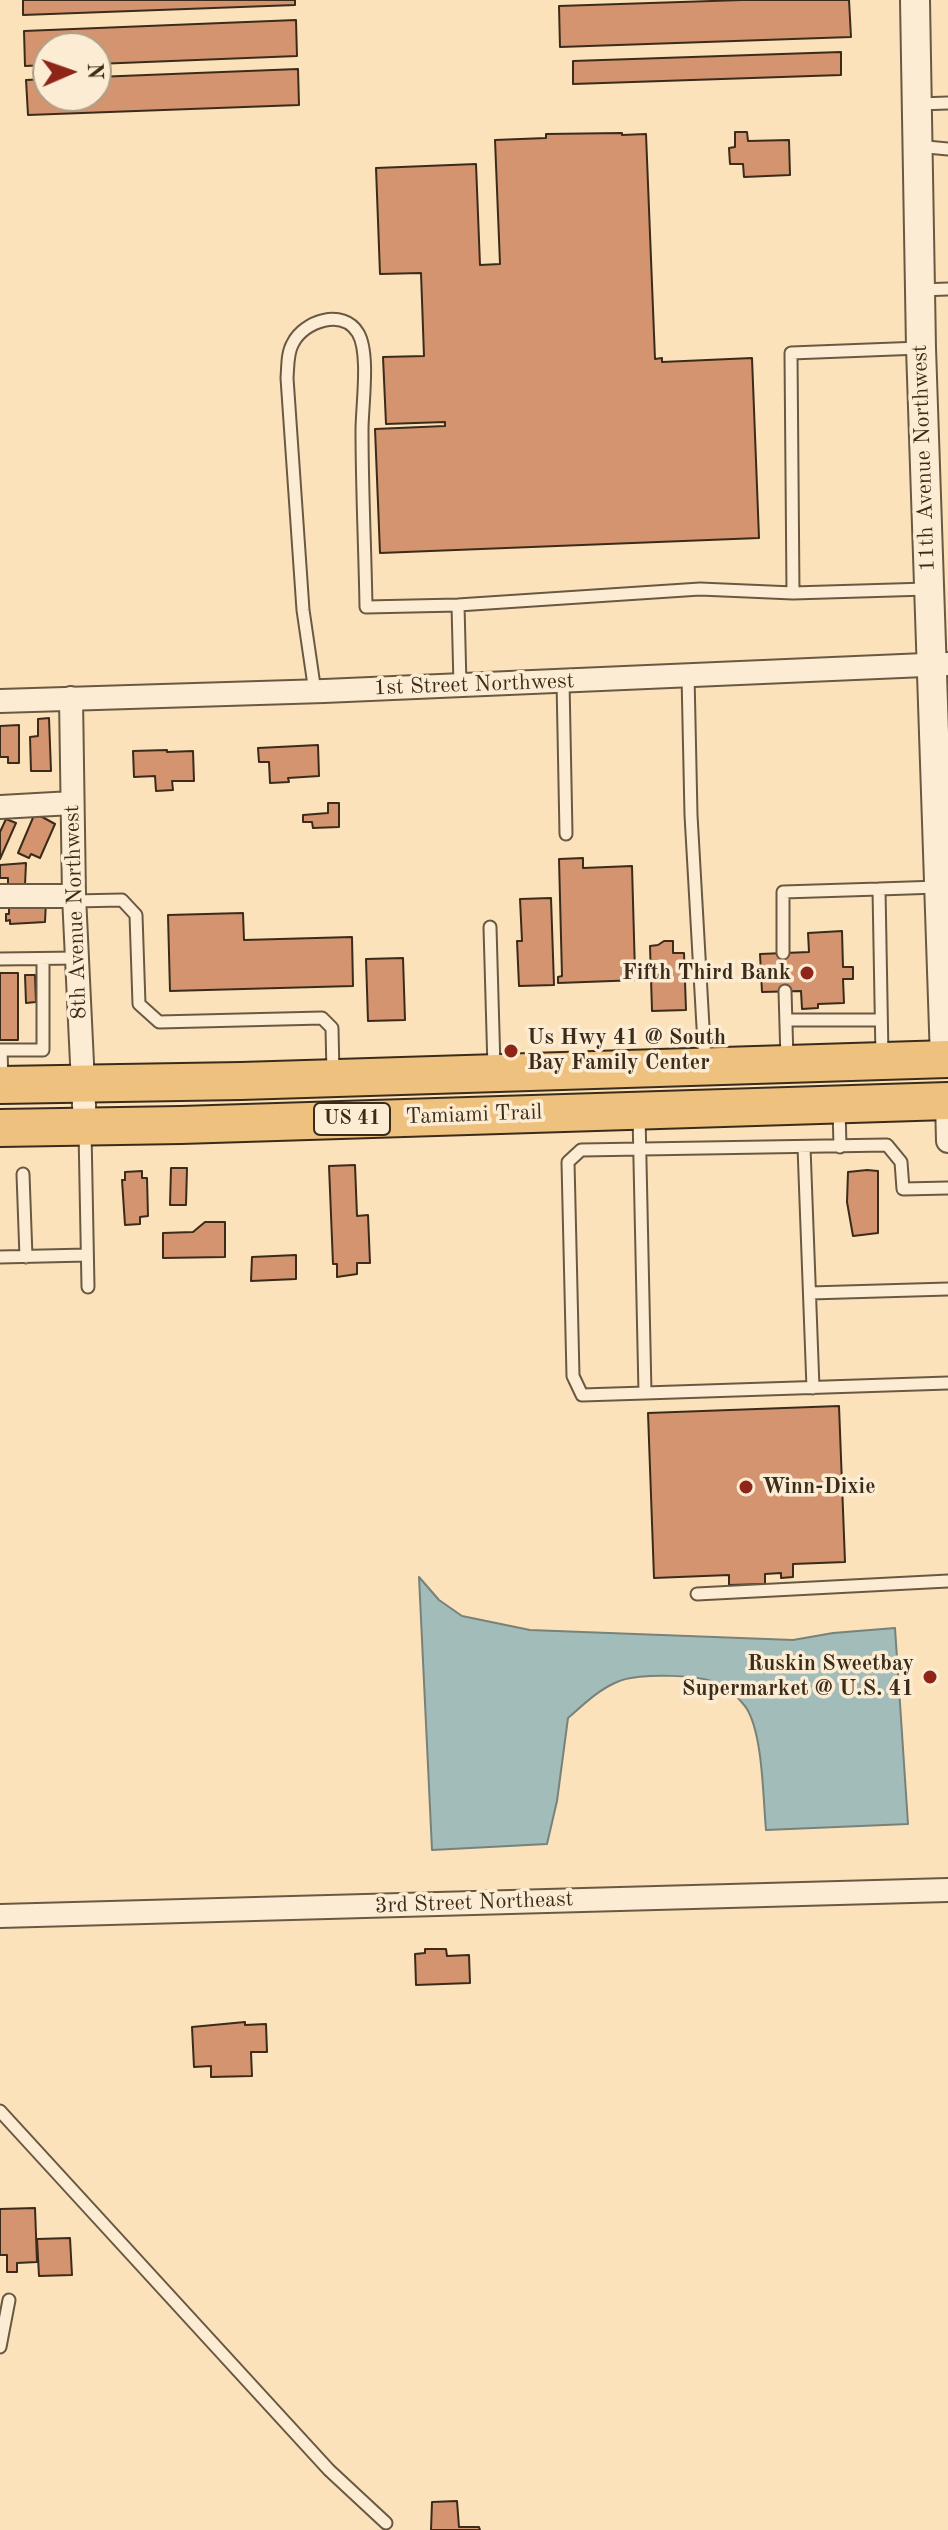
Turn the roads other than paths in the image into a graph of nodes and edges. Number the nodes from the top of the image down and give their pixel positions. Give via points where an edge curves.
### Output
1 (915, 0) edge
2 (948, 103) edge
3 (917, 105) junction
4 (917, 146) junction
5 (948, 149) edge
6 (948, 289) edge
7 (920, 290) junction
8 (921, 348) junction
9 (928, 589) junction
10 (793, 593) junction
11 (458, 605) junction
12 (939, 664) edge
13 (688, 675) junction
14 (563, 681) junction
15 (460, 685) junction
16 (315, 692) junction
17 (71, 698) junction
18 (0, 701) edge
19 (72, 803) junction
20 (0, 807) edge
21 (942, 807) edge
22 (566, 834) dead end
23 (938, 887) junction
24 (879, 889) junction
25 (0, 896) edge
26 (74, 899) junction
27 (490, 927) dead end
28 (783, 953) dead end
29 (78, 958) junction
30 (0, 959) edge
31 (43, 959) junction
32 (785, 991) dead end
33 (786, 1020) junction
34 (881, 1020) junction
35 (0, 1050) edge
36 (947, 1059) edge
37 (882, 1061) junction
38 (787, 1064) junction
39 (705, 1066) junction
40 (494, 1072) junction
41 (333, 1077) junction
42 (83, 1084) junction
43 (1, 1085) edge
44 (948, 1100) edge
45 (896, 1102) junction
46 (839, 1104) junction
47 (639, 1110) junction
48 (85, 1126) junction
49 (0, 1128) edge
50 (948, 1141) edge
51 (804, 1147) junction
52 (840, 1147) junction
53 (641, 1150) junction
54 (23, 1174) dead end
55 (948, 1188) edge
56 (87, 1255) junction
57 (0, 1257) edge
58 (26, 1257) junction
59 (88, 1287) dead end
60 (948, 1289) edge
61 (810, 1293) junction
62 (948, 1383) edge
63 (813, 1388) junction
64 (645, 1393) junction
65 (948, 1581) edge
66 (697, 1594) dead end
67 (948, 1890) edge
68 (0, 1916) edge
69 (0, 2111) edge
70 (9, 2300) dead end
71 (0, 2347) edge
72 (386, 2523) dead end

1 - 3 street, 11th Avenue Northwest
2 - 3 lane
3 - 4 street, 11th Avenue Northwest
4 - 5 lane
4 - 7 street, 11th Avenue Northwest
6 - 7 lane
7 - 8 street, 11th Avenue Northwest
8 - 9 street, 11th Avenue Northwest
8 - 10 lane via 791,353
9 - 10 lane
9 - 12 street, 11th Avenue Northwest
10 - 11 lane via 700,589
11 - 15 lane
11 - 16 lane via 366,607 363,349 350,324 312,324 290,348 287,378 303,610
12 - 13 street, 1st Street Northwest
12 - 21 street, 11th Avenue Northwest
13 - 14 street, 1st Street Northwest
13 - 39 lane
14 - 15 street, 1st Street Northwest
14 - 22 lane
15 - 16 street, 1st Street Northwest
16 - 17 street, 1st Street Northwest
17 - 18 street, 1st Street Northwest
17 - 19 street, 8th Avenue Northwest
19 - 20 street
19 - 26 street, 8th Avenue Northwest
21 - 23 street, 11th Avenue Northwest
23 - 24 lane
23 - 36 street, 11th Avenue Northwest
24 - 28 lane via 783,892
24 - 34 lane
25 - 26 street
26 - 29 street, 8th Avenue Northwest
26 - 41 lane via 122,900 136,915 139,1004 159,1022 322,1018 332,1028
27 - 40 lane
29 - 31 lane
29 - 42 street, 8th Avenue Northwest
30 - 31 lane
31 - 35 lane via 43,1050
32 - 33 lane
33 - 34 lane
33 - 38 lane
34 - 37 lane
35 - 43 lane
36 - 37 main road, Tamiami Trail / US 41
36 - 45 main road via 934,1078 913,1085
37 - 38 main road, Tamiami Trail / US 41
38 - 39 main road, Tamiami Trail / US 41
39 - 40 main road, Tamiami Trail / US 41
40 - 41 main road, Tamiami Trail / US 41
41 - 42 main road, Tamiami Trail / US 41
42 - 43 main road, Tamiami Trail / US 41
42 - 48 street, 8th Avenue Northwest
44 - 45 main road, Tamiami Trail / US 41
44 - 50 street
45 - 46 main road, Tamiami Trail / US 41
46 - 47 main road, Tamiami Trail / US 41
46 - 52 lane
47 - 48 main road, Tamiami Trail / US 41
47 - 53 lane
48 - 49 main road, Tamiami Trail / US 41
48 - 56 lane
51 - 52 lane
51 - 53 lane
51 - 61 lane
52 - 55 lane via 887,1145 901,1162 903,1189
53 - 64 lane
53 - 64 lane via 581,1150 568,1162 573,1376 582,1395
54 - 58 lane
56 - 58 lane
56 - 59 lane
57 - 58 lane
60 - 61 lane
61 - 63 lane
62 - 63 lane
63 - 64 lane
65 - 66 lane
67 - 68 street, 3rd Street Northeast
69 - 72 lane via 329,2470
70 - 71 lane

